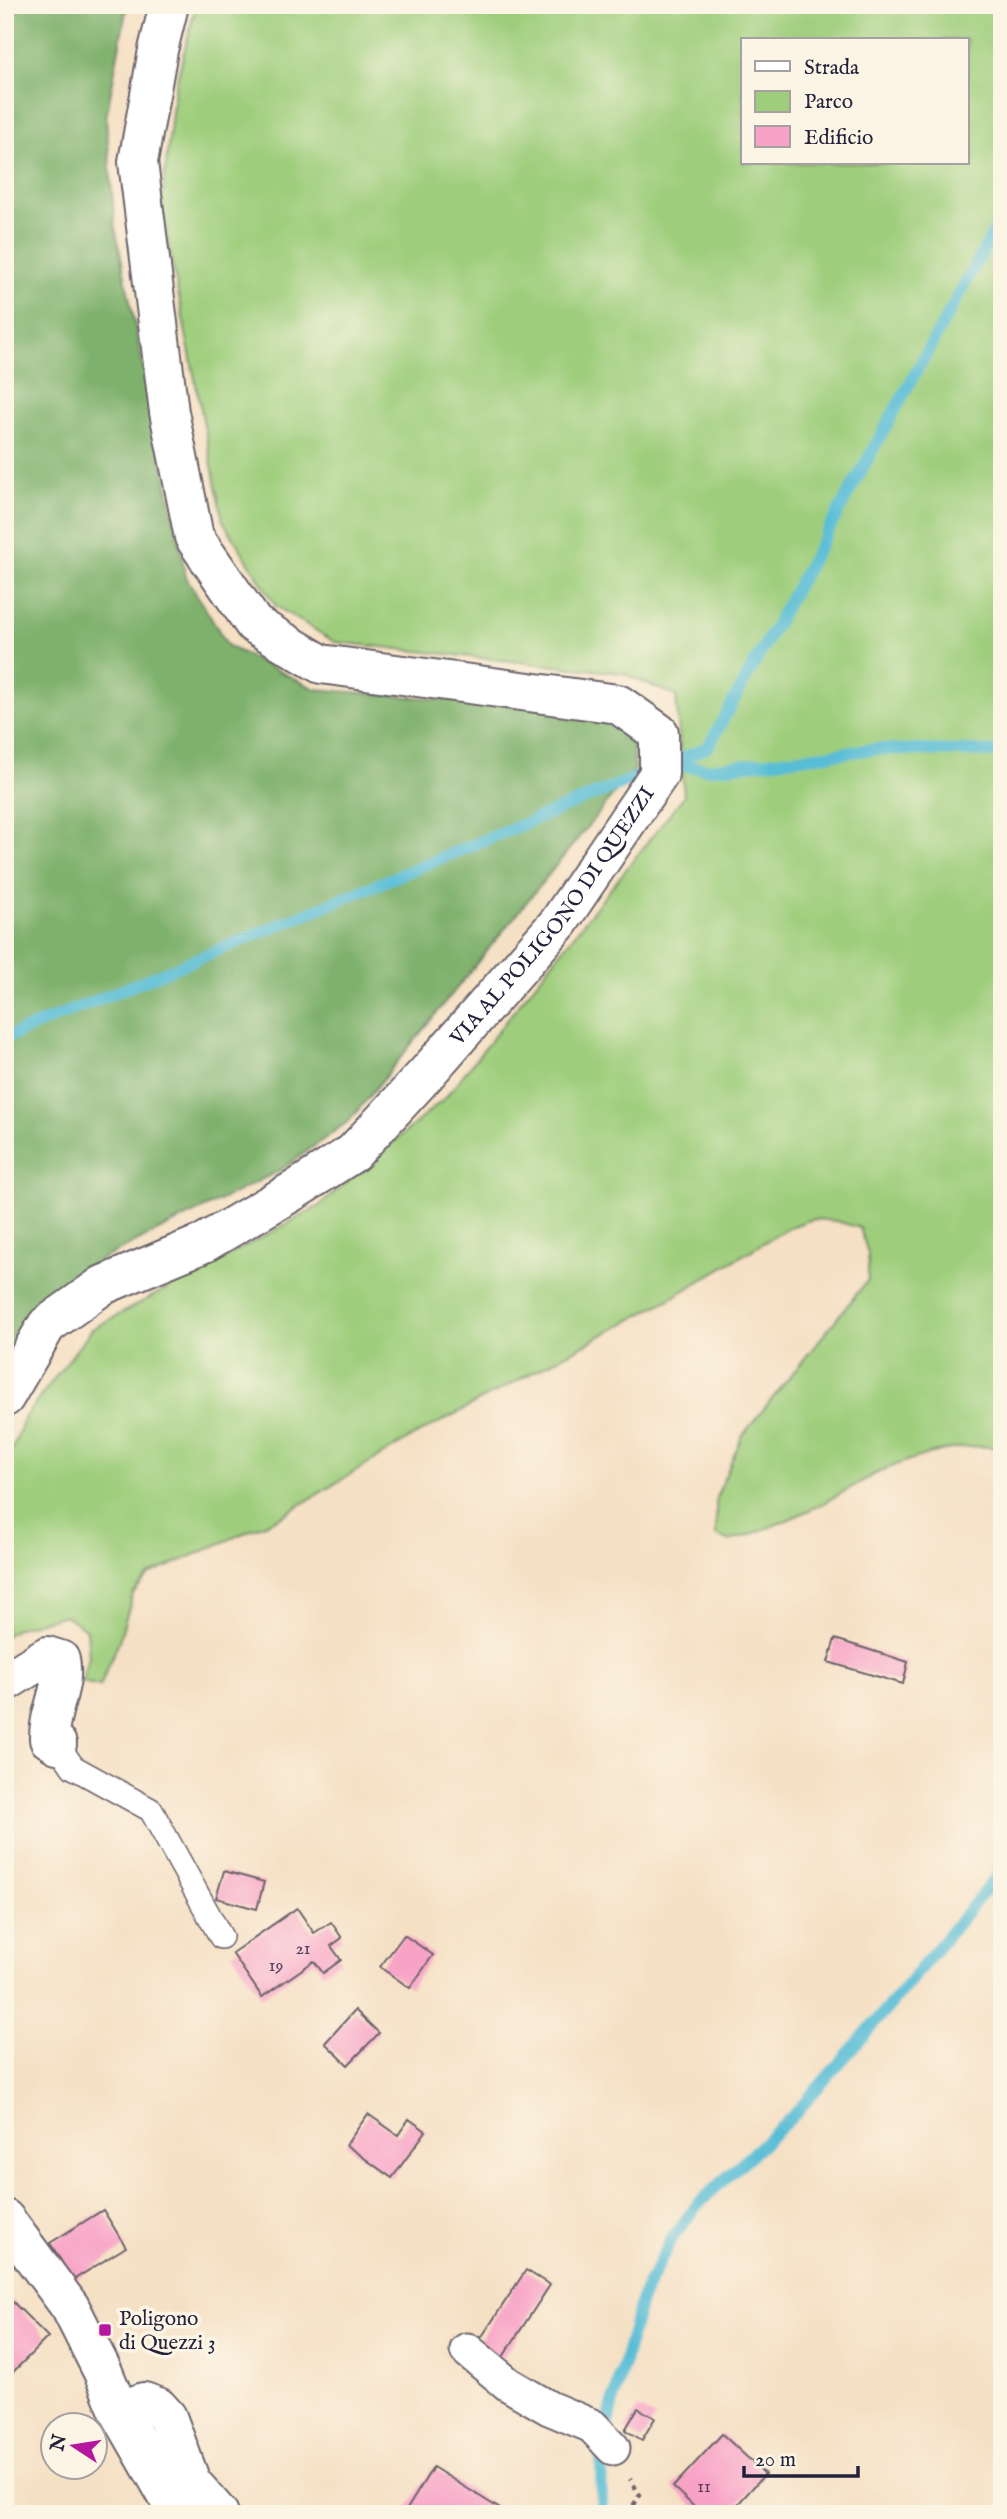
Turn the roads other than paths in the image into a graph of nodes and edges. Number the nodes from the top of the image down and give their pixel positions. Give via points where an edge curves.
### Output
1 (169, 5) edge
2 (5, 1397) edge
3 (5, 1682) edge
4 (57, 1744) joint
5 (221, 1937) dead end
6 (5, 2219) edge
7 (467, 2350) dead end
8 (119, 2411) junction
9 (606, 2440) dead end
10 (178, 2514) edge
11 (219, 2514) edge

1 - 2 street, VIA AL POLIGONO DI QUEZZI via 138,162 169,412 194,537 254,624 321,664 618,705 659,733 659,774 559,922 353,1153 204,1242 103,1285 47,1325
3 - 4 street via 47,1656 60,1660 62,1670 48,1728 49,1739
4 - 5 lane via 73,1767 150,1810
6 - 8 street via 70,2307
7 - 9 street via 508,2384 592,2426
8 - 10 street
8 - 11 street via 144,2402 158,2407 167,2417 191,2483

